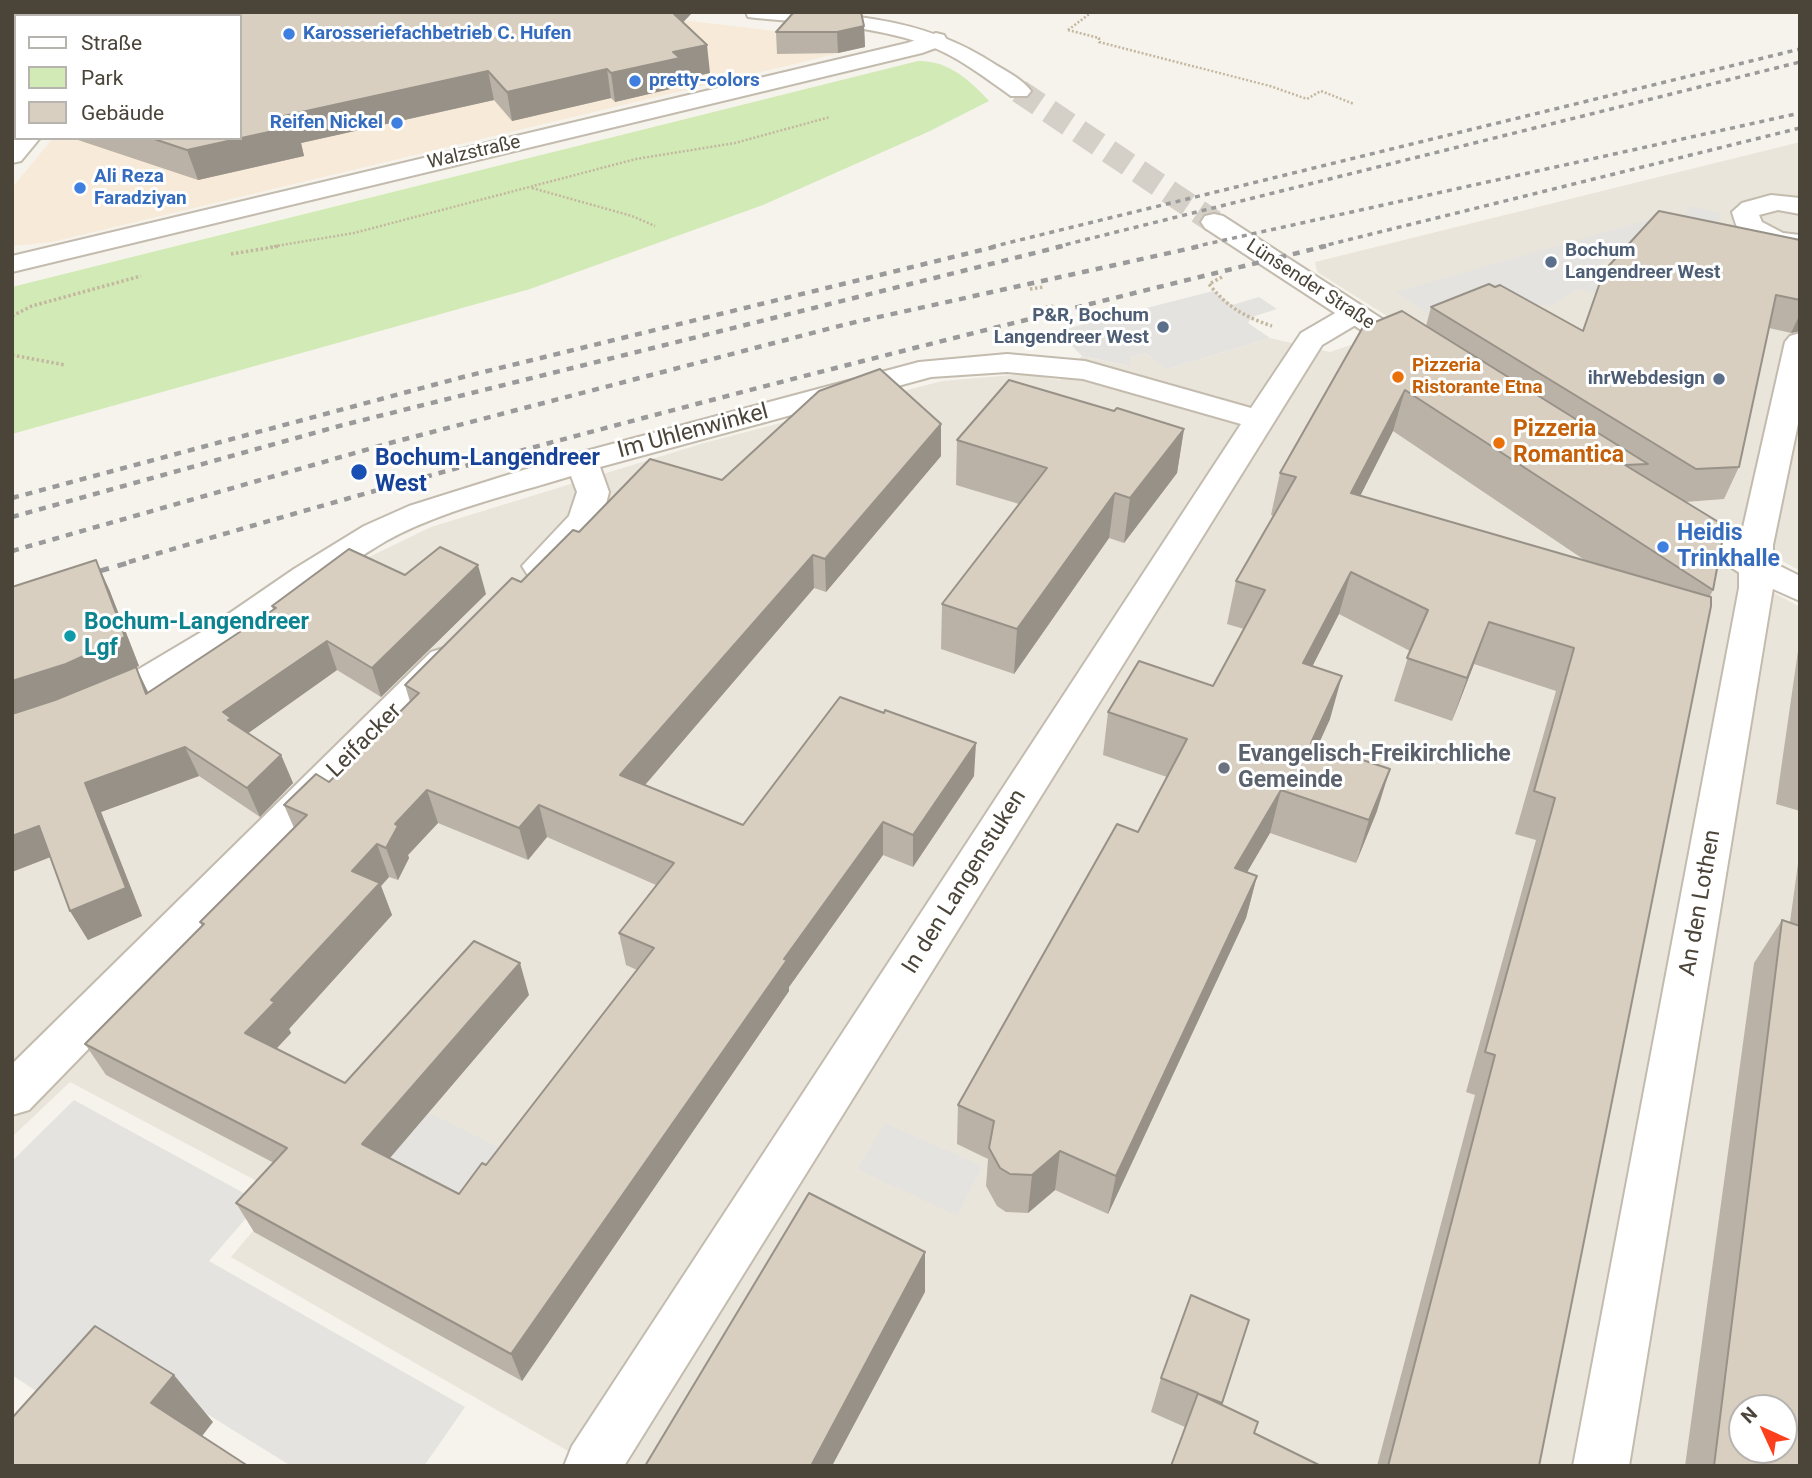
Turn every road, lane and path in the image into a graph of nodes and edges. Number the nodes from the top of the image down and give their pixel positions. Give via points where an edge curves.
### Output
1 (756, 12) edge
2 (1092, 12) edge
3 (936, 40) junction
4 (1019, 91) tunnel mouth
5 (1354, 104) dead end
6 (831, 117) dead end
7 (26, 140) edge
8 (12, 156) edge
9 (530, 187) junction
10 (1800, 206) edge
11 (1214, 222) tunnel mouth
12 (655, 226) dead end
13 (1800, 243) edge
14 (227, 255) dead end
15 (12, 264) edge
16 (1228, 273) dead end
17 (149, 274) dead end
18 (1044, 287) dead end
19 (1030, 289) dead end
20 (1055, 306) dead end
21 (1046, 307) dead end
22 (1354, 314) junction
23 (12, 316) edge
24 (1311, 339) junction
25 (1800, 342) edge
26 (12, 355) edge
27 (65, 365) dead end
28 (1438, 367) edge
29 (1259, 421) junction
30 (582, 461) junction
31 (1651, 501) edge
32 (1758, 569) junction
33 (516, 589) edge
34 (1800, 590) edge
35 (467, 638) edge
36 (12, 732) edge
37 (12, 1095) edge
38 (592, 1466) edge
39 (1601, 1466) edge

1 - 3 street via 883,27
2 - 5 path via 1068,30 1307,99 1321,91
3 - 4 street
3 - 15 street, Walzstraße
6 - 9 path
7 - 8 street
9 - 12 path
9 - 14 path via 354,233
10 - 13 street via 1760,203 1745,212 1751,227 1777,240
11 - 22 street, Lünsender Straße
16 - 24 path via 1209,284 1237,314
17 - 23 path via 32,306
18 - 19 path
20 - 21 path
22 - 24 street, In den Langenstuken
22 - 28 street, Lünsender Straße
24 - 29 street, In den Langenstuken
25 - 32 street, An den Lothen via 1756,545
26 - 27 path
29 - 30 street, Im Uhlenwinkel via 1084,370 967,364 930,368
29 - 38 street, In den Langenstuken
30 - 33 street via 593,492 585,520
30 - 36 street, Im Uhlenwinkel via 421,513 376,533 152,678 95,704
31 - 32 street
32 - 34 street
32 - 39 street, An den Lothen
35 - 37 street, Leifacker

